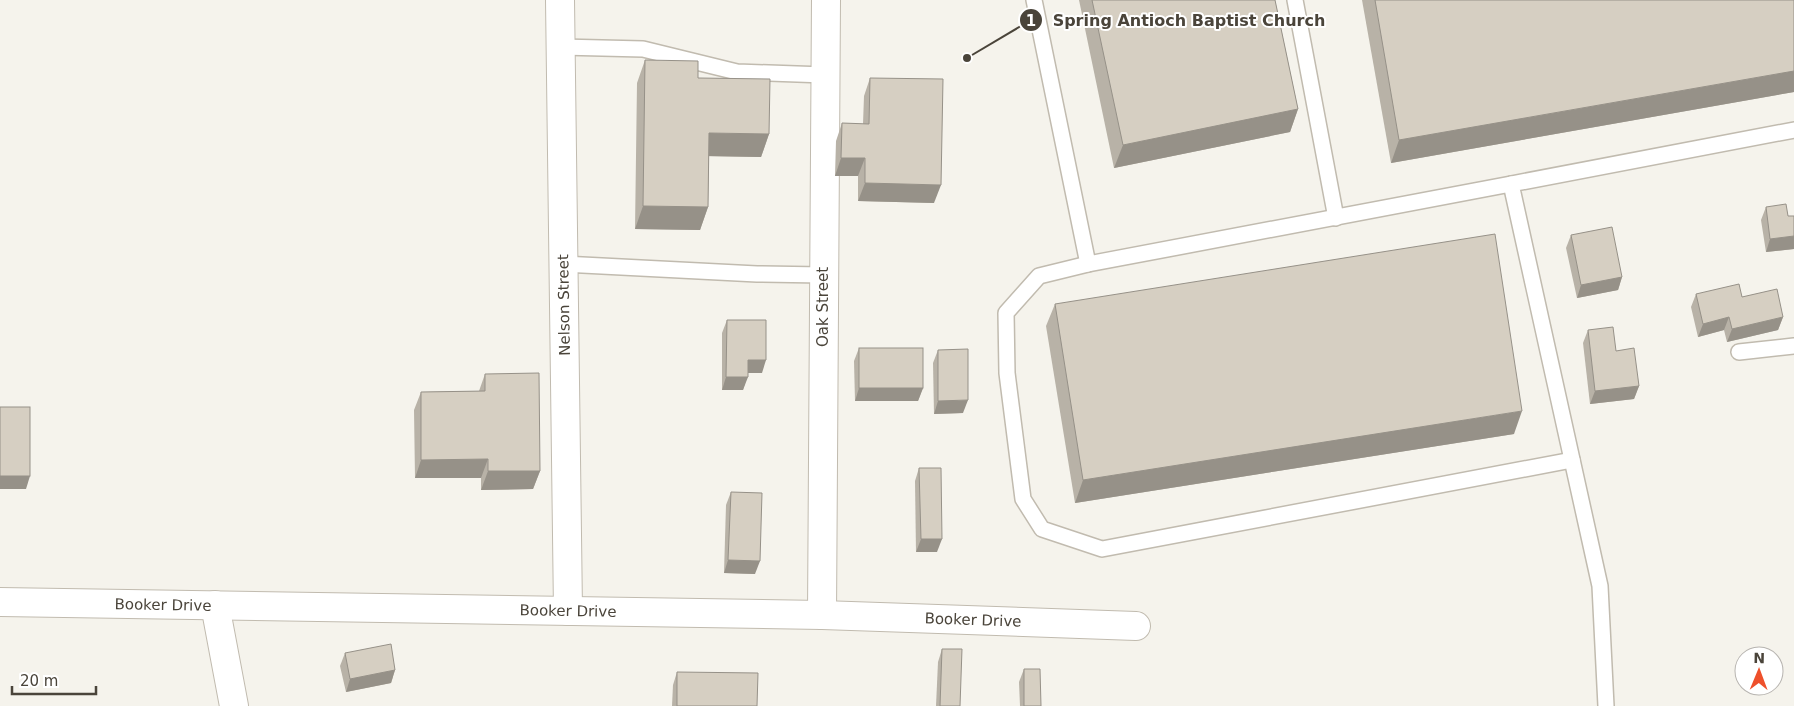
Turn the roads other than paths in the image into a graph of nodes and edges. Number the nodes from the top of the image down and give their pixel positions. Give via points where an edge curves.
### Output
1 (560, 0) edge
2 (826, 0) edge
3 (1034, 0) edge
4 (1295, 0) edge
5 (561, 47) junction
6 (826, 75) junction
7 (1794, 130) edge
8 (1511, 184) junction
9 (1336, 218) junction
10 (563, 264) junction
11 (1088, 264) junction
12 (823, 274) junction
13 (1794, 346) edge
14 (1739, 352) dead end
15 (1572, 460) junction
16 (0, 602) edge
17 (215, 606) junction
18 (568, 611) junction
19 (822, 615) junction
20 (1136, 626) dead end
21 (234, 706) edge
22 (1606, 706) edge

1 - 5 street, Nelson Street
2 - 6 street, Oak Street
3 - 11 lane
4 - 9 lane
5 - 6 lane via 643,49 737,72
5 - 10 street, Nelson Street
6 - 12 street, Oak Street
7 - 8 lane
8 - 9 lane
8 - 15 lane
9 - 11 lane
10 - 12 lane via 757,274
10 - 18 street, Nelson Street
11 - 15 lane via 1039,276 1006,313 1007,373 1023,499 1042,530 1102,548
12 - 19 street, Oak Street
13 - 14 lane
15 - 22 lane via 1600,586
16 - 17 street, Booker Drive
17 - 18 street, Booker Drive
17 - 21 street
18 - 19 street, Booker Drive
19 - 20 street, Booker Drive

